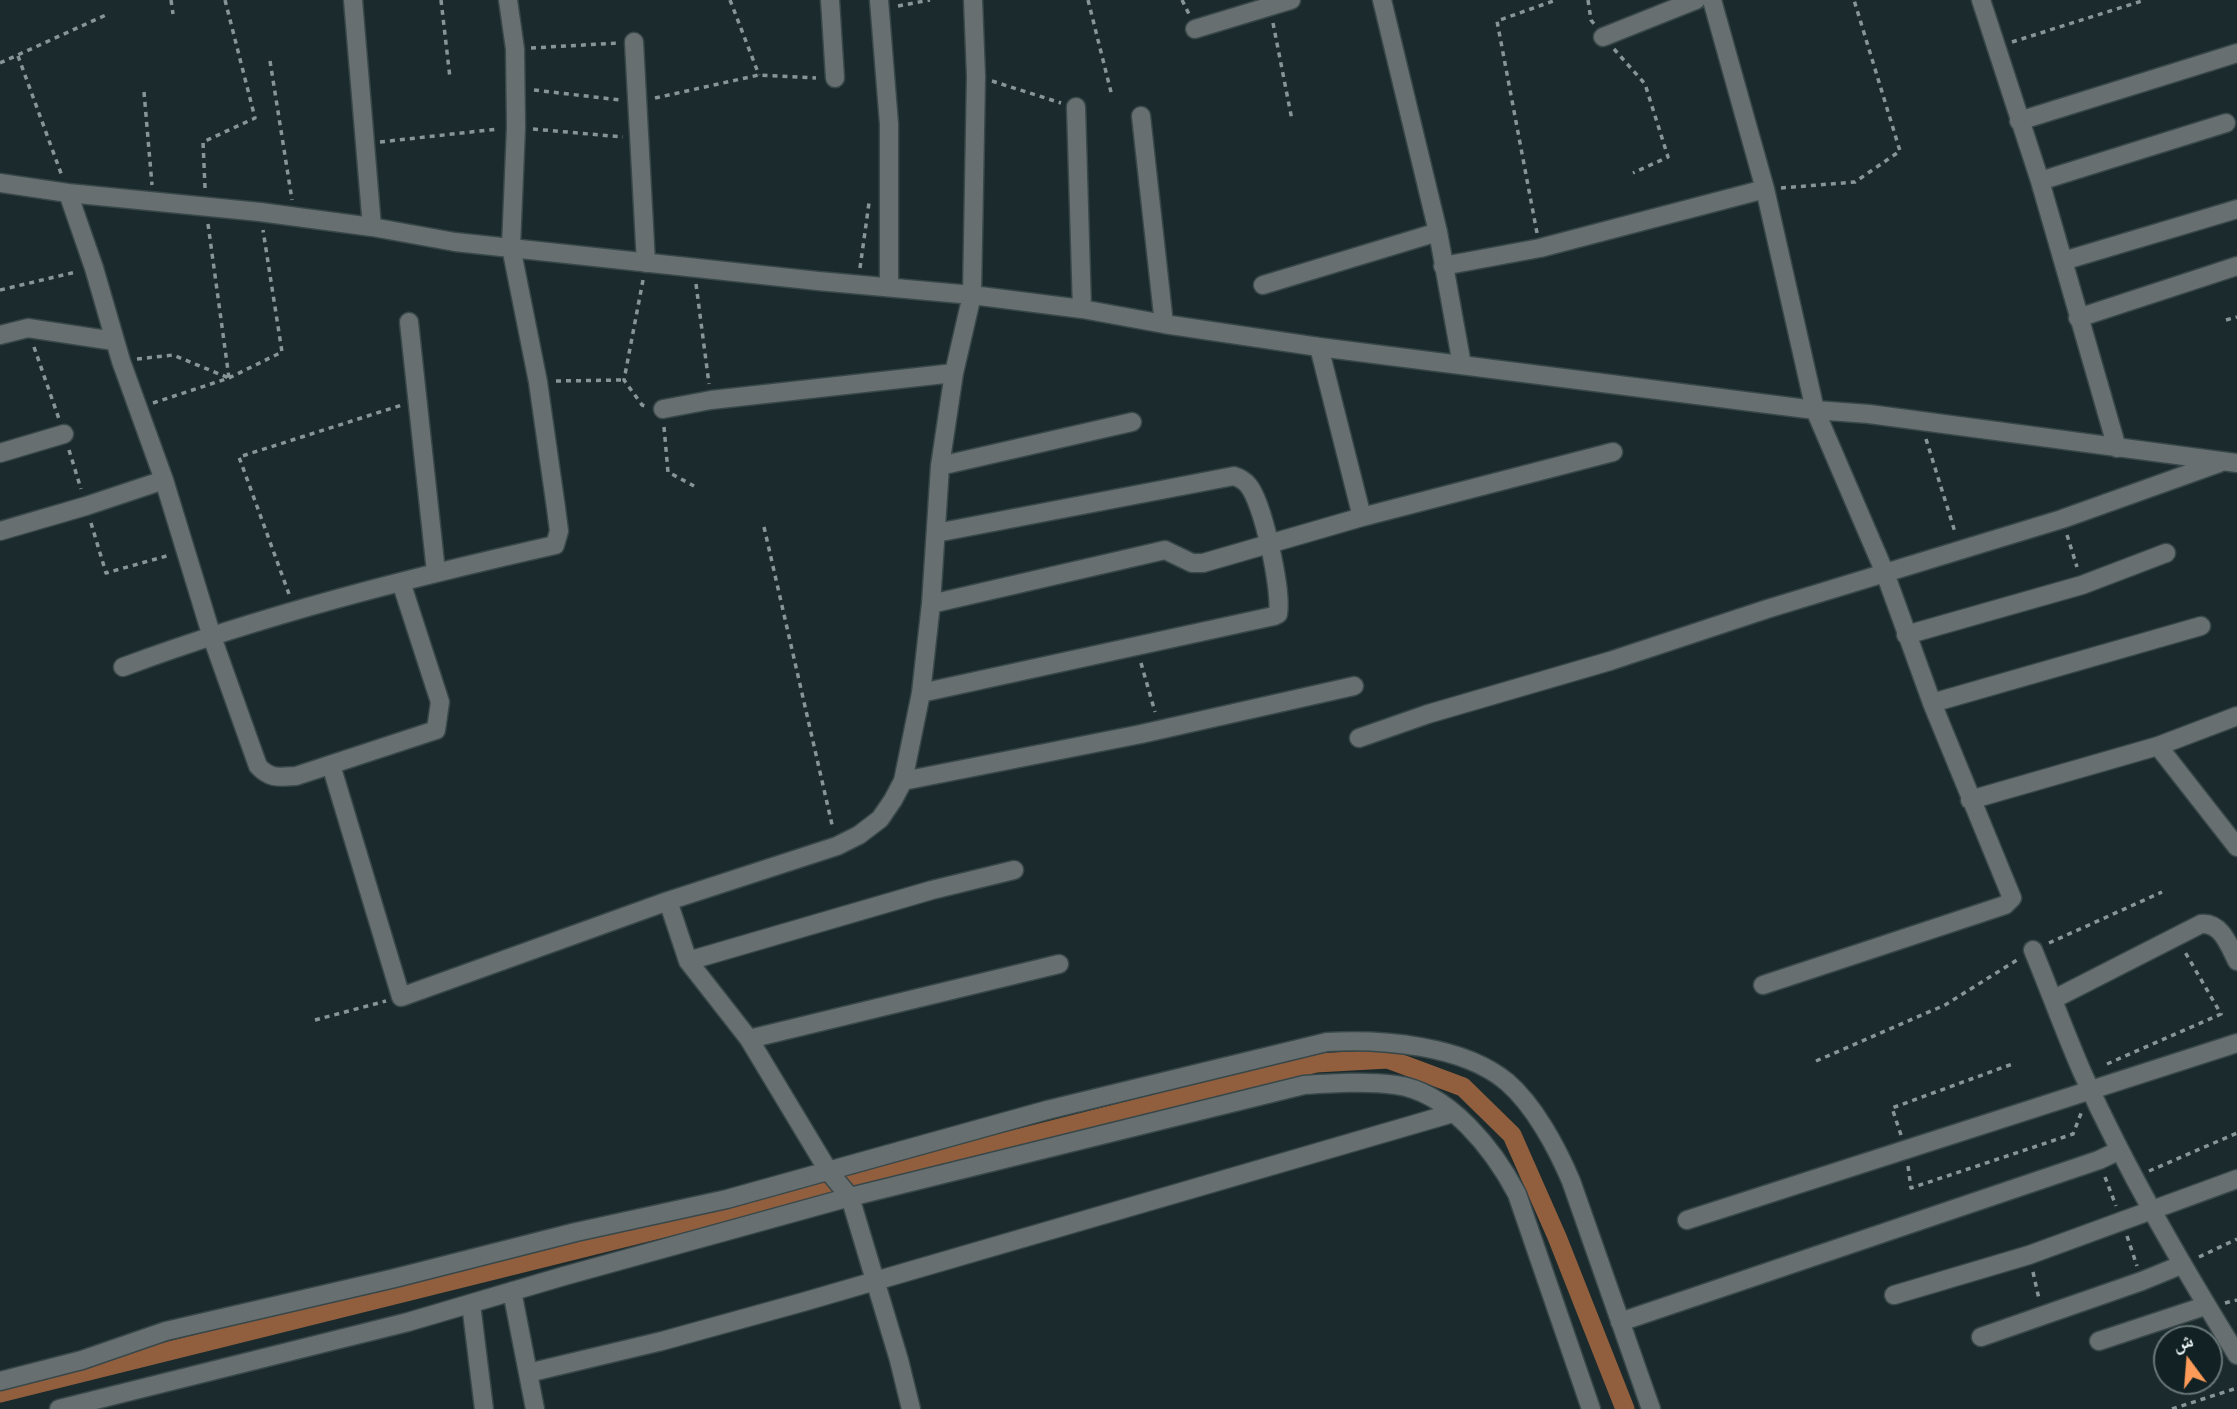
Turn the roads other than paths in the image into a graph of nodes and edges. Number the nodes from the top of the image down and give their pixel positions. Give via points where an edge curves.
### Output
1 (353, 0) edge
2 (508, 0) edge
3 (830, 0) edge
4 (973, 0) edge
5 (1291, 0) edge
6 (1382, 0) edge
7 (1696, 0) edge
8 (1712, 0) edge
9 (1981, 0) edge
10 (879, 5) edge
11 (1195, 29) dead end
12 (1603, 37) road end
13 (634, 42) road end
14 (2237, 53) edge
15 (835, 78) road end
16 (1076, 107) road end
17 (1141, 116) dead end
18 (2019, 121) junction
19 (2226, 123) dead end
20 (2040, 181) junction
21 (0, 183) edge
22 (1765, 189) junction
23 (68, 193) junction
24 (2237, 209) edge
25 (372, 227) junction
26 (1438, 232) junction
27 (511, 247) junction
28 (2063, 261) junction
29 (646, 263) junction
30 (1443, 266) junction
31 (2237, 266) edge
32 (1263, 285) dead end
33 (889, 286) junction
34 (972, 295) junction
35 (1083, 309) junction
36 (2078, 318) junction
37 (409, 322) dead end
38 (1164, 324) junction
39 (0, 335) edge
40 (114, 341) junction
41 (1319, 347) junction
42 (1462, 365) junction
43 (954, 373) junction
44 (663, 409) road end
45 (1815, 410) junction
46 (1132, 422) dead end
47 (64, 434) road end
48 (2117, 448) junction
49 (1614, 452) dead end
50 (0, 453) edge
51 (2230, 462) edge
52 (940, 466) junction
53 (164, 480) junction
54 (1363, 516) junction
55 (0, 531) edge
56 (936, 533) junction
57 (1269, 544) junction
58 (2166, 553) dead end
59 (436, 572) junction
60 (1885, 573) junction
61 (401, 582) junction
62 (931, 604) junction
63 (2201, 626) dead end
64 (1906, 635) junction
65 (212, 637) junction
66 (123, 667) dead end
67 (1354, 685) dead end
68 (921, 693) junction
69 (1932, 703) junction
70 (2237, 716) edge
71 (1359, 738) dead end
72 (2158, 746) junction
73 (331, 765) junction
74 (902, 781) junction
75 (1970, 800) junction
76 (2237, 847) edge
77 (1014, 870) dead end
78 (668, 901) junction
79 (2033, 950) road end
80 (688, 961) junction
81 (2237, 961) edge
82 (1059, 964) dead end
83 (1763, 985) dead end
84 (2054, 999) junction
85 (749, 1038) junction
86 (2237, 1043) edge
87 (2087, 1082) junction
88 (1453, 1113) junction
89 (2120, 1150) junction
90 (829, 1172) junction
91 (2237, 1179) edge
92 (850, 1197) junction
93 (2152, 1211) junction
94 (1687, 1220) dead end
95 (2181, 1265) junction
96 (876, 1279) junction
97 (512, 1292) junction
98 (1894, 1295) dead end
99 (471, 1304) junction
100 (2206, 1306) junction
101 (1620, 1322) junction
102 (1981, 1337) dead end
103 (2099, 1341) dead end
104 (2237, 1355) edge
105 (528, 1373) junction
106 (0, 1381) edge
107 (59, 1409) edge
108 (484, 1409) edge
109 (535, 1409) edge
110 (911, 1409) edge
111 (1591, 1409) edge
112 (1651, 1409) edge

1 - 25 street
2 - 27 street via 515,49 516,127
3 - 15 street
4 - 34 street
5 - 11 street
6 - 26 street
7 - 12 street
8 - 22 street
9 - 18 street
10 - 33 street via 889,124
13 - 29 street
14 - 18 street
16 - 35 street
17 - 38 street
18 - 20 street
19 - 20 street
20 - 28 street
21 - 23 street
22 - 30 street via 1540,248
22 - 45 street
23 - 25 street
23 - 40 street
24 - 28 street
25 - 27 street
26 - 30 street
26 - 32 street
27 - 29 street
27 - 59 street via 538,382 559,531 555,545
28 - 36 street
29 - 33 street
30 - 42 street
31 - 36 street
33 - 34 street
34 - 35 street
34 - 43 street
35 - 38 street
36 - 48 street
37 - 59 street
38 - 41 street
39 - 40 street via 28,328
40 - 53 street
41 - 42 street
41 - 54 street
42 - 45 street
43 - 44 street
43 - 52 street
45 - 48 street
45 - 60 street
46 - 52 street
47 - 50 street
48 - 51 street
49 - 54 street
51 - 60 street
52 - 56 street
53 - 55 street
53 - 65 street
54 - 57 street
56 - 57 street via 1228,475 1242,479 1253,492
56 - 62 street
57 - 62 street via 1203,563 1192,563 1172,552 1154,552
57 - 68 street via 1278,577 1278,614
58 - 64 street via 2082,585
59 - 61 street
60 - 64 street
60 - 71 street
61 - 65 street
61 - 73 street via 440,702 436,730
62 - 68 street
63 - 69 street
64 - 69 street
65 - 66 street
65 - 73 street via 258,766 266,775 296,776
67 - 74 street
68 - 74 street
69 - 75 street
70 - 72 street
72 - 75 street
72 - 76 street
73 - 78 street via 401,997
74 - 78 street via 880,819 859,835
75 - 83 street via 2011,901
77 - 80 street
78 - 80 street
79 - 84 street
80 - 85 street
81 - 84 street via 2224,936 2210,923 2201,924
82 - 85 street
84 - 87 street
85 - 90 street
86 - 87 street
87 - 89 street
87 - 94 street via 1906,1151
88 - 92 street via 1420,1091 1398,1085 1304,1085
88 - 96 street
88 - 111 street via 1489,1147 1517,1194
89 - 93 street
89 - 101 street
90 - 92 street
90 - 101 street via 1046,1110 1327,1042 1411,1046 1465,1057 1507,1082 1533,1112 1558,1149
90 - 106 street via 166,1332
91 - 93 street
92 - 96 street
92 - 97 street
93 - 95 street
93 - 98 street
95 - 100 street
95 - 102 street
96 - 105 street via 662,1341
96 - 110 street
97 - 99 street
97 - 105 street
99 - 107 street
99 - 108 street
100 - 103 street
100 - 104 street
101 - 112 street
105 - 109 street

